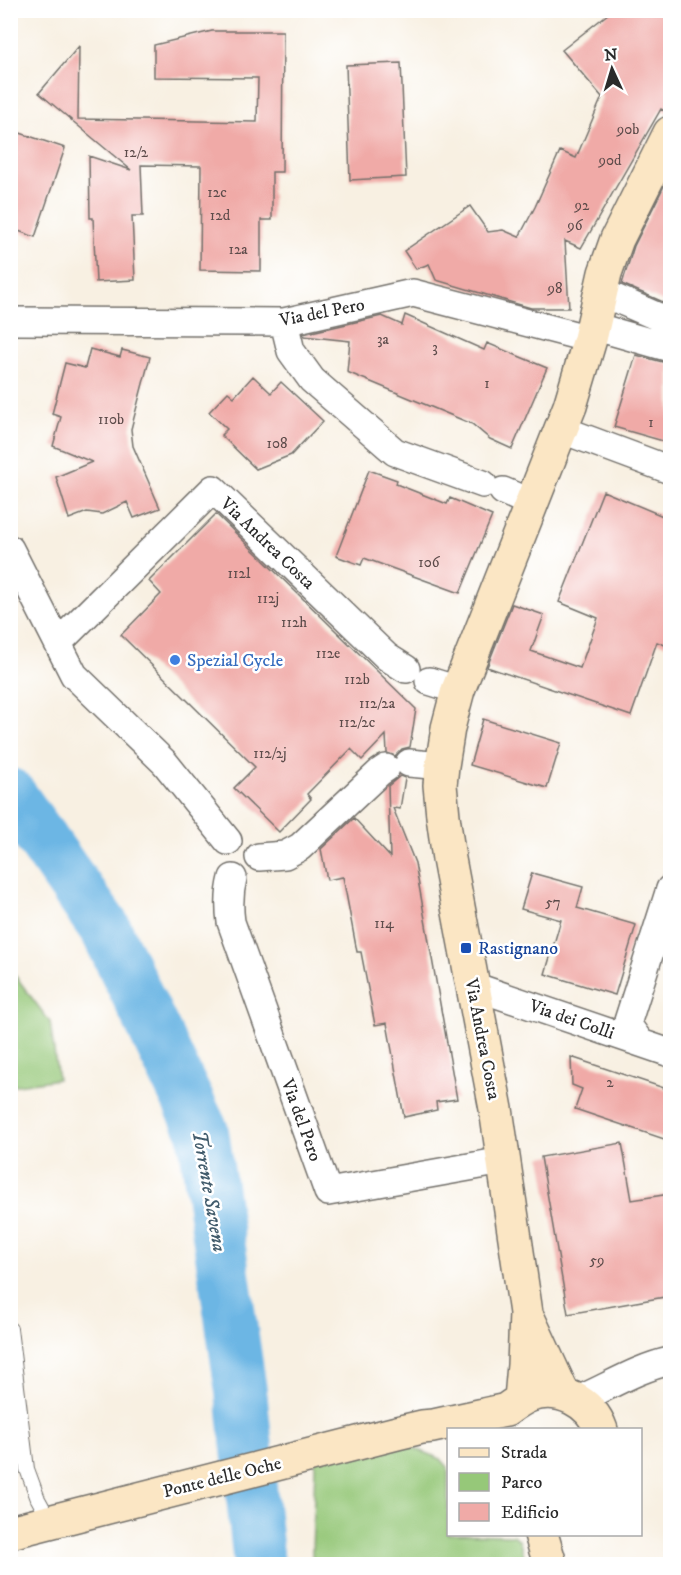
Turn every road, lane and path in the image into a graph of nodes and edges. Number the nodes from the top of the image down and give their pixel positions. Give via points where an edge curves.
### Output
1 (670, 133) edge
2 (601, 292) junction
3 (10, 321) edge
4 (284, 322) junction
5 (670, 322) edge
6 (591, 333) junction
7 (670, 348) edge
8 (560, 429) junction
9 (670, 470) edge
10 (506, 493) junction
11 (10, 549) edge
12 (58, 643) junction
13 (431, 680) junction
14 (442, 766) junction
15 (228, 841) junction
16 (259, 857) junction
17 (233, 878) junction
18 (670, 889) edge
19 (473, 986) junction
20 (640, 1042) junction
21 (670, 1053) edge
22 (503, 1161) junction
23 (526, 1313) junction
24 (10, 1329) edge
25 (670, 1361) edge
26 (571, 1397) junction
27 (508, 1413) edge
28 (600, 1428) edge
29 (441, 1429) edge
30 (17, 1434) edge
31 (50, 1521) junction
32 (10, 1532) edge
33 (542, 1536) edge
34 (562, 1536) edge
35 (550, 1564) edge
36 (556, 1564) edge

1 - 2 main road, Via Andrea Costa via 617,239
2 - 5 street
2 - 6 main road, Via Andrea Costa
3 - 4 street, Via del Pero
4 - 6 street, Via del Pero via 413,293
4 - 10 street via 291,351 312,380 395,452
6 - 7 street, Via del Pero
6 - 8 main road, Via Andrea Costa
8 - 9 street
8 - 10 main road, Via Andrea Costa
10 - 13 main road, Via Andrea Costa
11 - 12 street
12 - 13 street, Via Andrea Costa via 213,489 387,657
12 - 15 street via 74,675 165,763
13 - 14 main road, Via Andrea Costa via 448,728
14 - 16 street via 398,766 380,772 300,846 285,855
14 - 19 main road, Via Andrea Costa via 442,816
15 - 16 street via 248,840
15 - 17 street via 218,858 222,871
16 - 17 street via 256,870
17 - 22 street, Via del Pero via 231,922 328,1192
18 - 20 street via 627,1024
19 - 20 street, Via dei Colli
19 - 22 main road, Via Andrea Costa
20 - 21 street, Via dei Colli
22 - 23 main road, Via Andrea Costa
23 - 26 main road, Via Andrea Costa
23 - 27 main road, Via Andrea Costa via 524,1365
24 - 30 lane
25 - 26 street
26 - 27 main road, Ponte delle Oche via 546,1392 533,1395
26 - 28 main road, Via Andrea Costa via 590,1411
27 - 29 main road, Ponte delle Oche
29 - 31 main road, Ponte delle Oche via 422,1427
30 - 31 lane via 38,1499
31 - 32 main road, Ponte delle Oche
33 - 35 main road
34 - 36 main road

